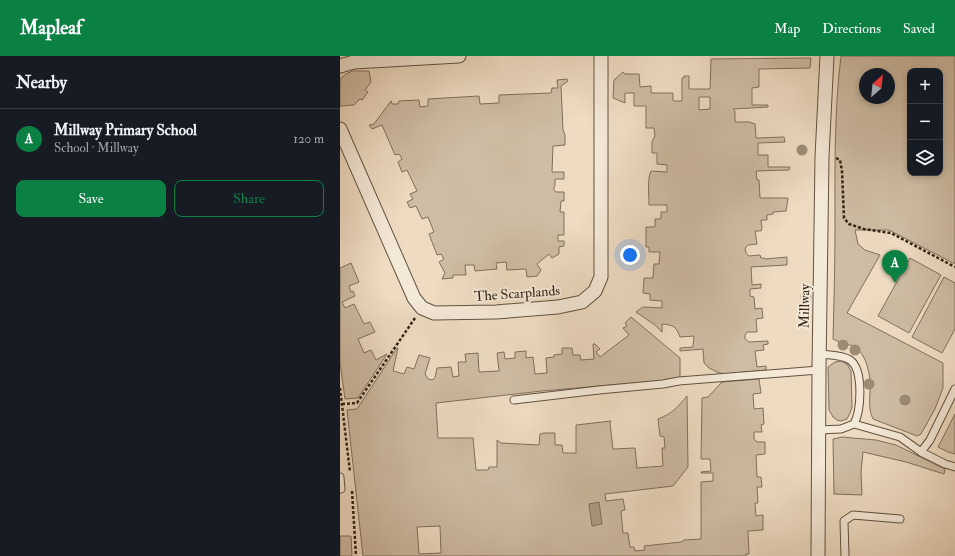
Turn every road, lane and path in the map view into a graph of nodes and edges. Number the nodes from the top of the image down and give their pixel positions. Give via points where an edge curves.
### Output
1 (459, 56) edge
2 (601, 56) edge
3 (827, 56) edge
4 (340, 66) edge
5 (340, 129) edge
6 (835, 158) dead end
7 (955, 267) edge
8 (418, 314) dead end
9 (819, 354) junction
10 (819, 370) junction
11 (955, 389) edge
12 (514, 400) dead end
13 (342, 404) dead end
14 (854, 424) junction
15 (818, 430) junction
16 (921, 452) junction
17 (955, 467) edge
18 (340, 477) edge
19 (341, 490) dead end
20 (900, 519) dead end
21 (818, 556) edge
22 (845, 556) edge

1 - 4 street via 354,62
2 - 5 street, The Scarplands via 601,277 595,291 582,302 558,308 496,312 434,313 422,308 414,298
3 - 9 street, Millway
6 - 7 path via 840,160 844,218 849,224 891,233
8 - 13 path via 357,403
9 - 10 street, Millway
9 - 14 lane via 847,358 858,371 858,414
10 - 12 lane via 679,381
10 - 15 street, Millway
11 - 16 lane via 930,440
14 - 15 lane via 841,429
14 - 16 lane via 900,437
15 - 21 street, Millway
16 - 17 lane
18 - 19 lane
20 - 22 lane via 853,515 844,521

